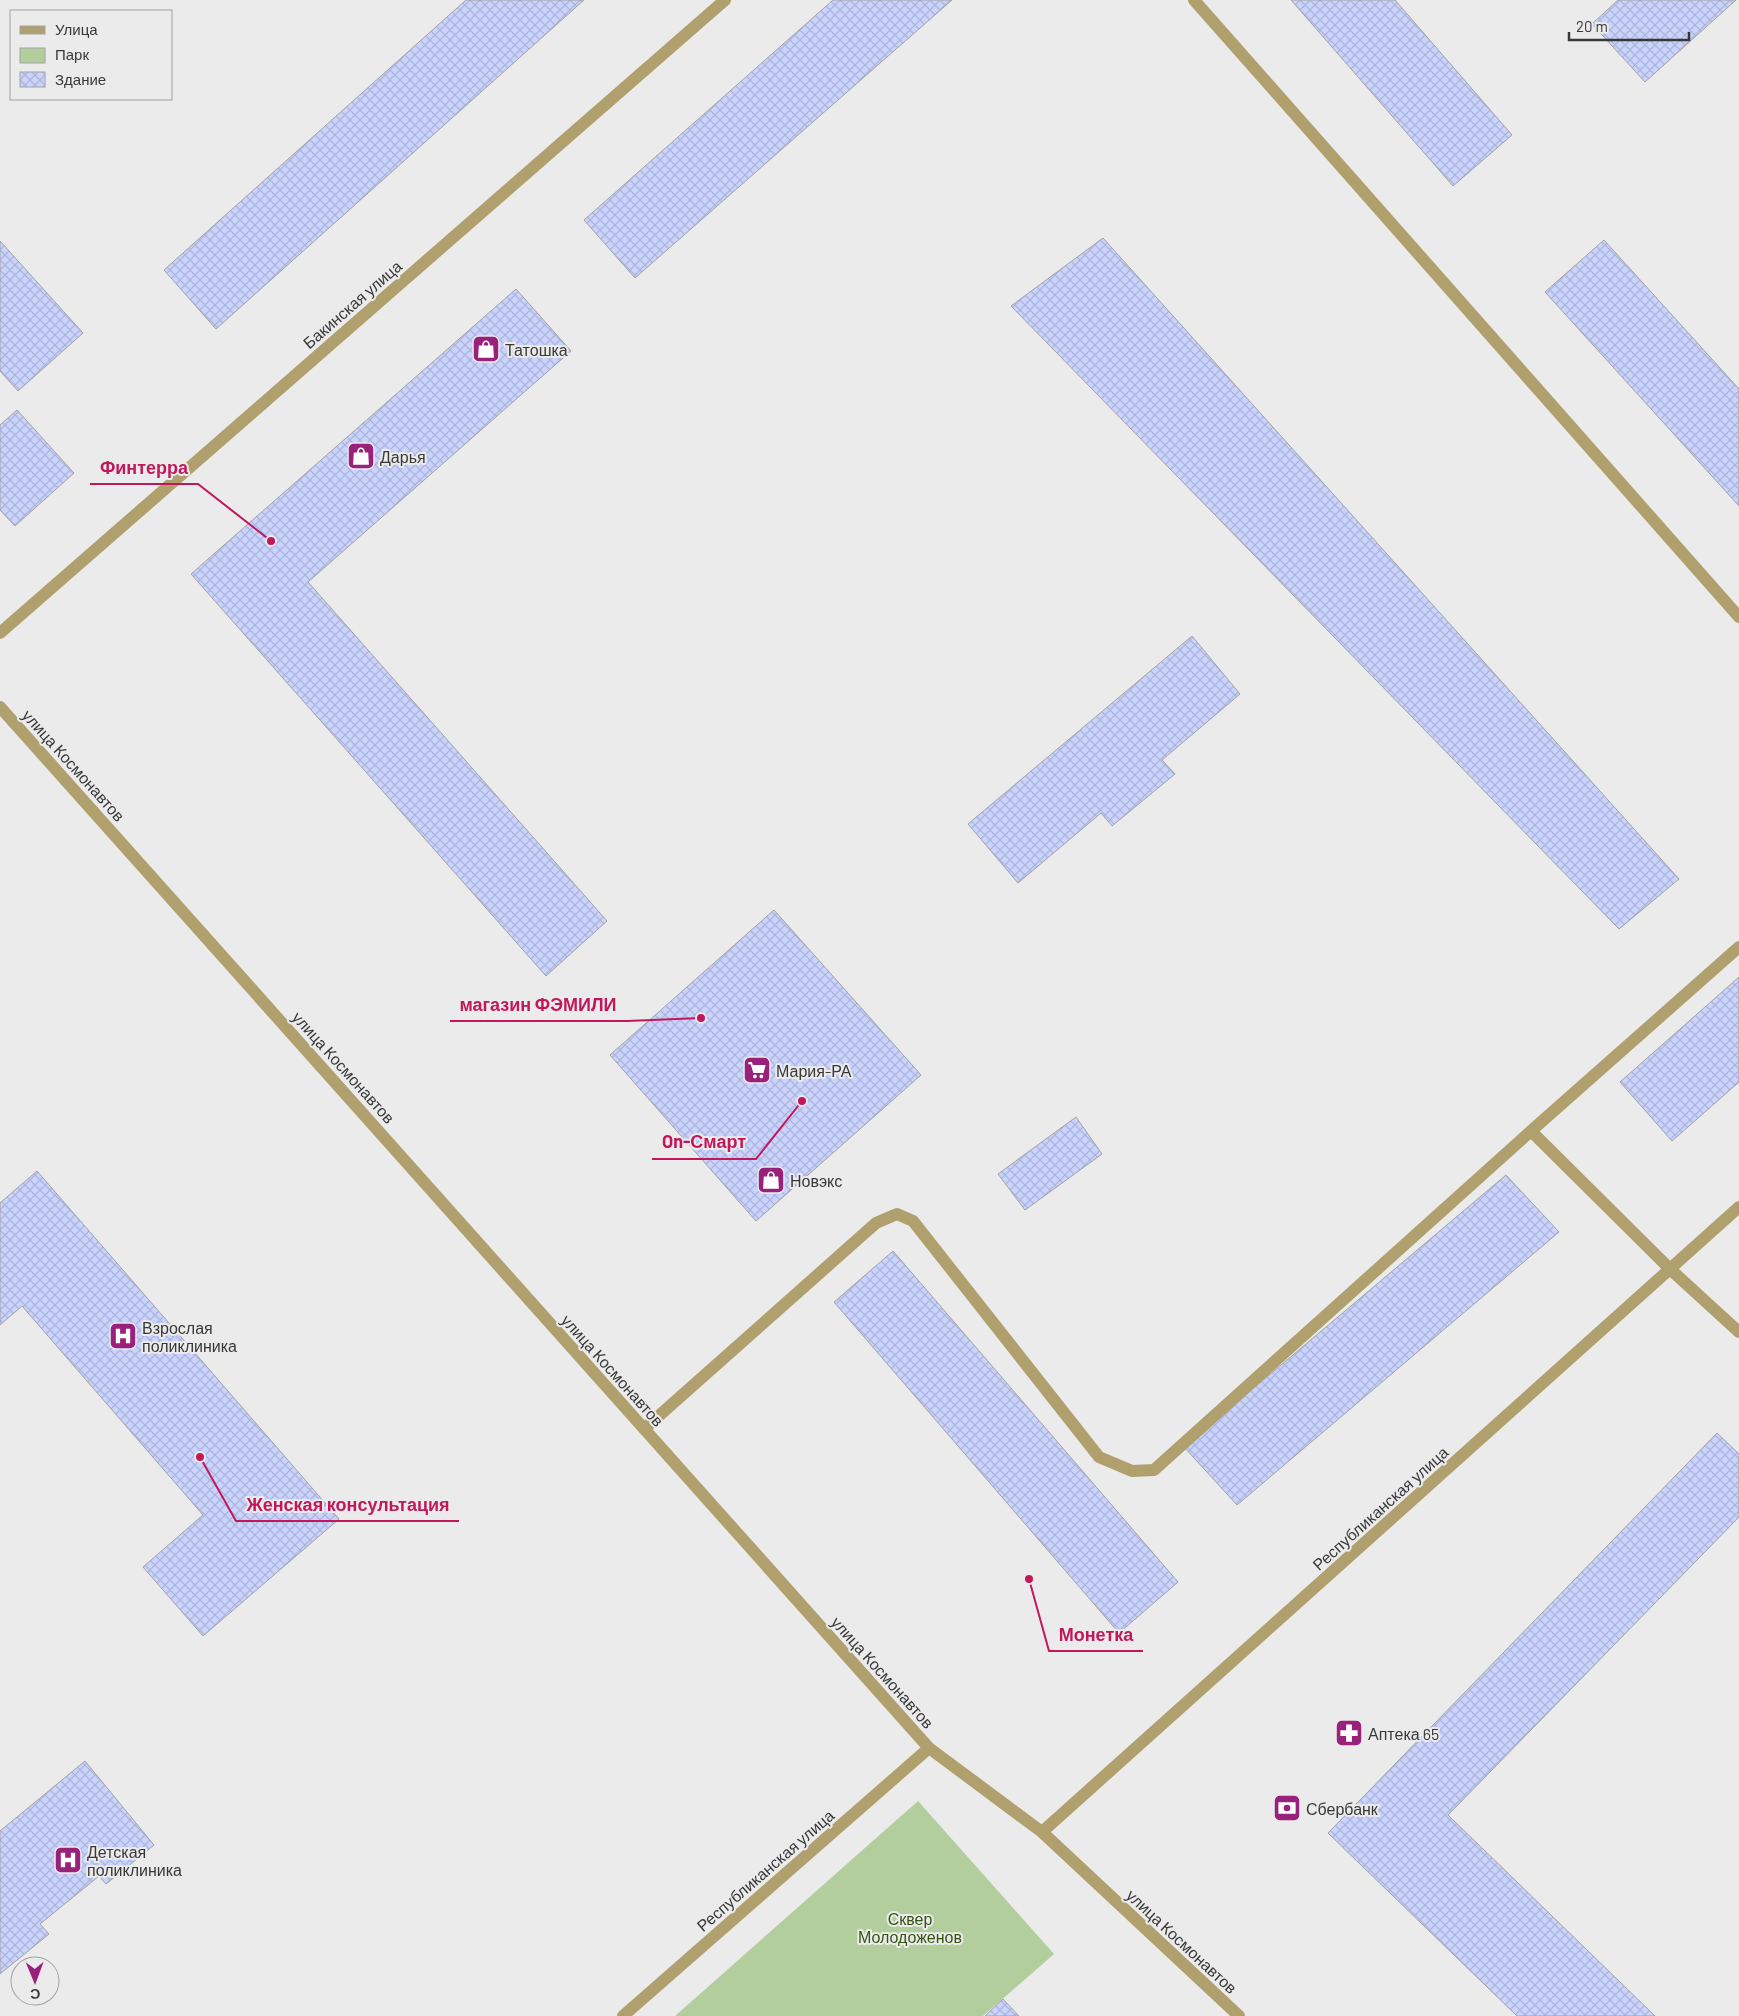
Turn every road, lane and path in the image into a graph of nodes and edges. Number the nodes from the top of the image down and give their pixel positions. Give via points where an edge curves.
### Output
1 (725, 0) edge
2 (1194, 0) edge
3 (1739, 617) edge
4 (0, 633) edge
5 (0, 707) edge
6 (1739, 947) edge
7 (1531, 1131) junction
8 (1739, 1207) edge
9 (1670, 1269) junction
10 (1739, 1332) edge
11 (644, 1429) junction
12 (929, 1748) junction
13 (1042, 1832) junction
14 (623, 2016) edge
15 (1239, 2016) edge

1 - 4 street, Бакинская улица
2 - 3 street
5 - 11 street, улица Космонавтов
6 - 7 street
7 - 9 street
7 - 11 street via 1154,1470 1132,1471 1099,1457 913,1221 897,1214 876,1223
8 - 9 street, Республиканская улица
9 - 10 street
9 - 13 street, Республиканская улица
11 - 12 street, улица Космонавтов
12 - 13 street, улица Космонавтов
12 - 14 street, Республиканская улица
13 - 15 street, улица Космонавтов

